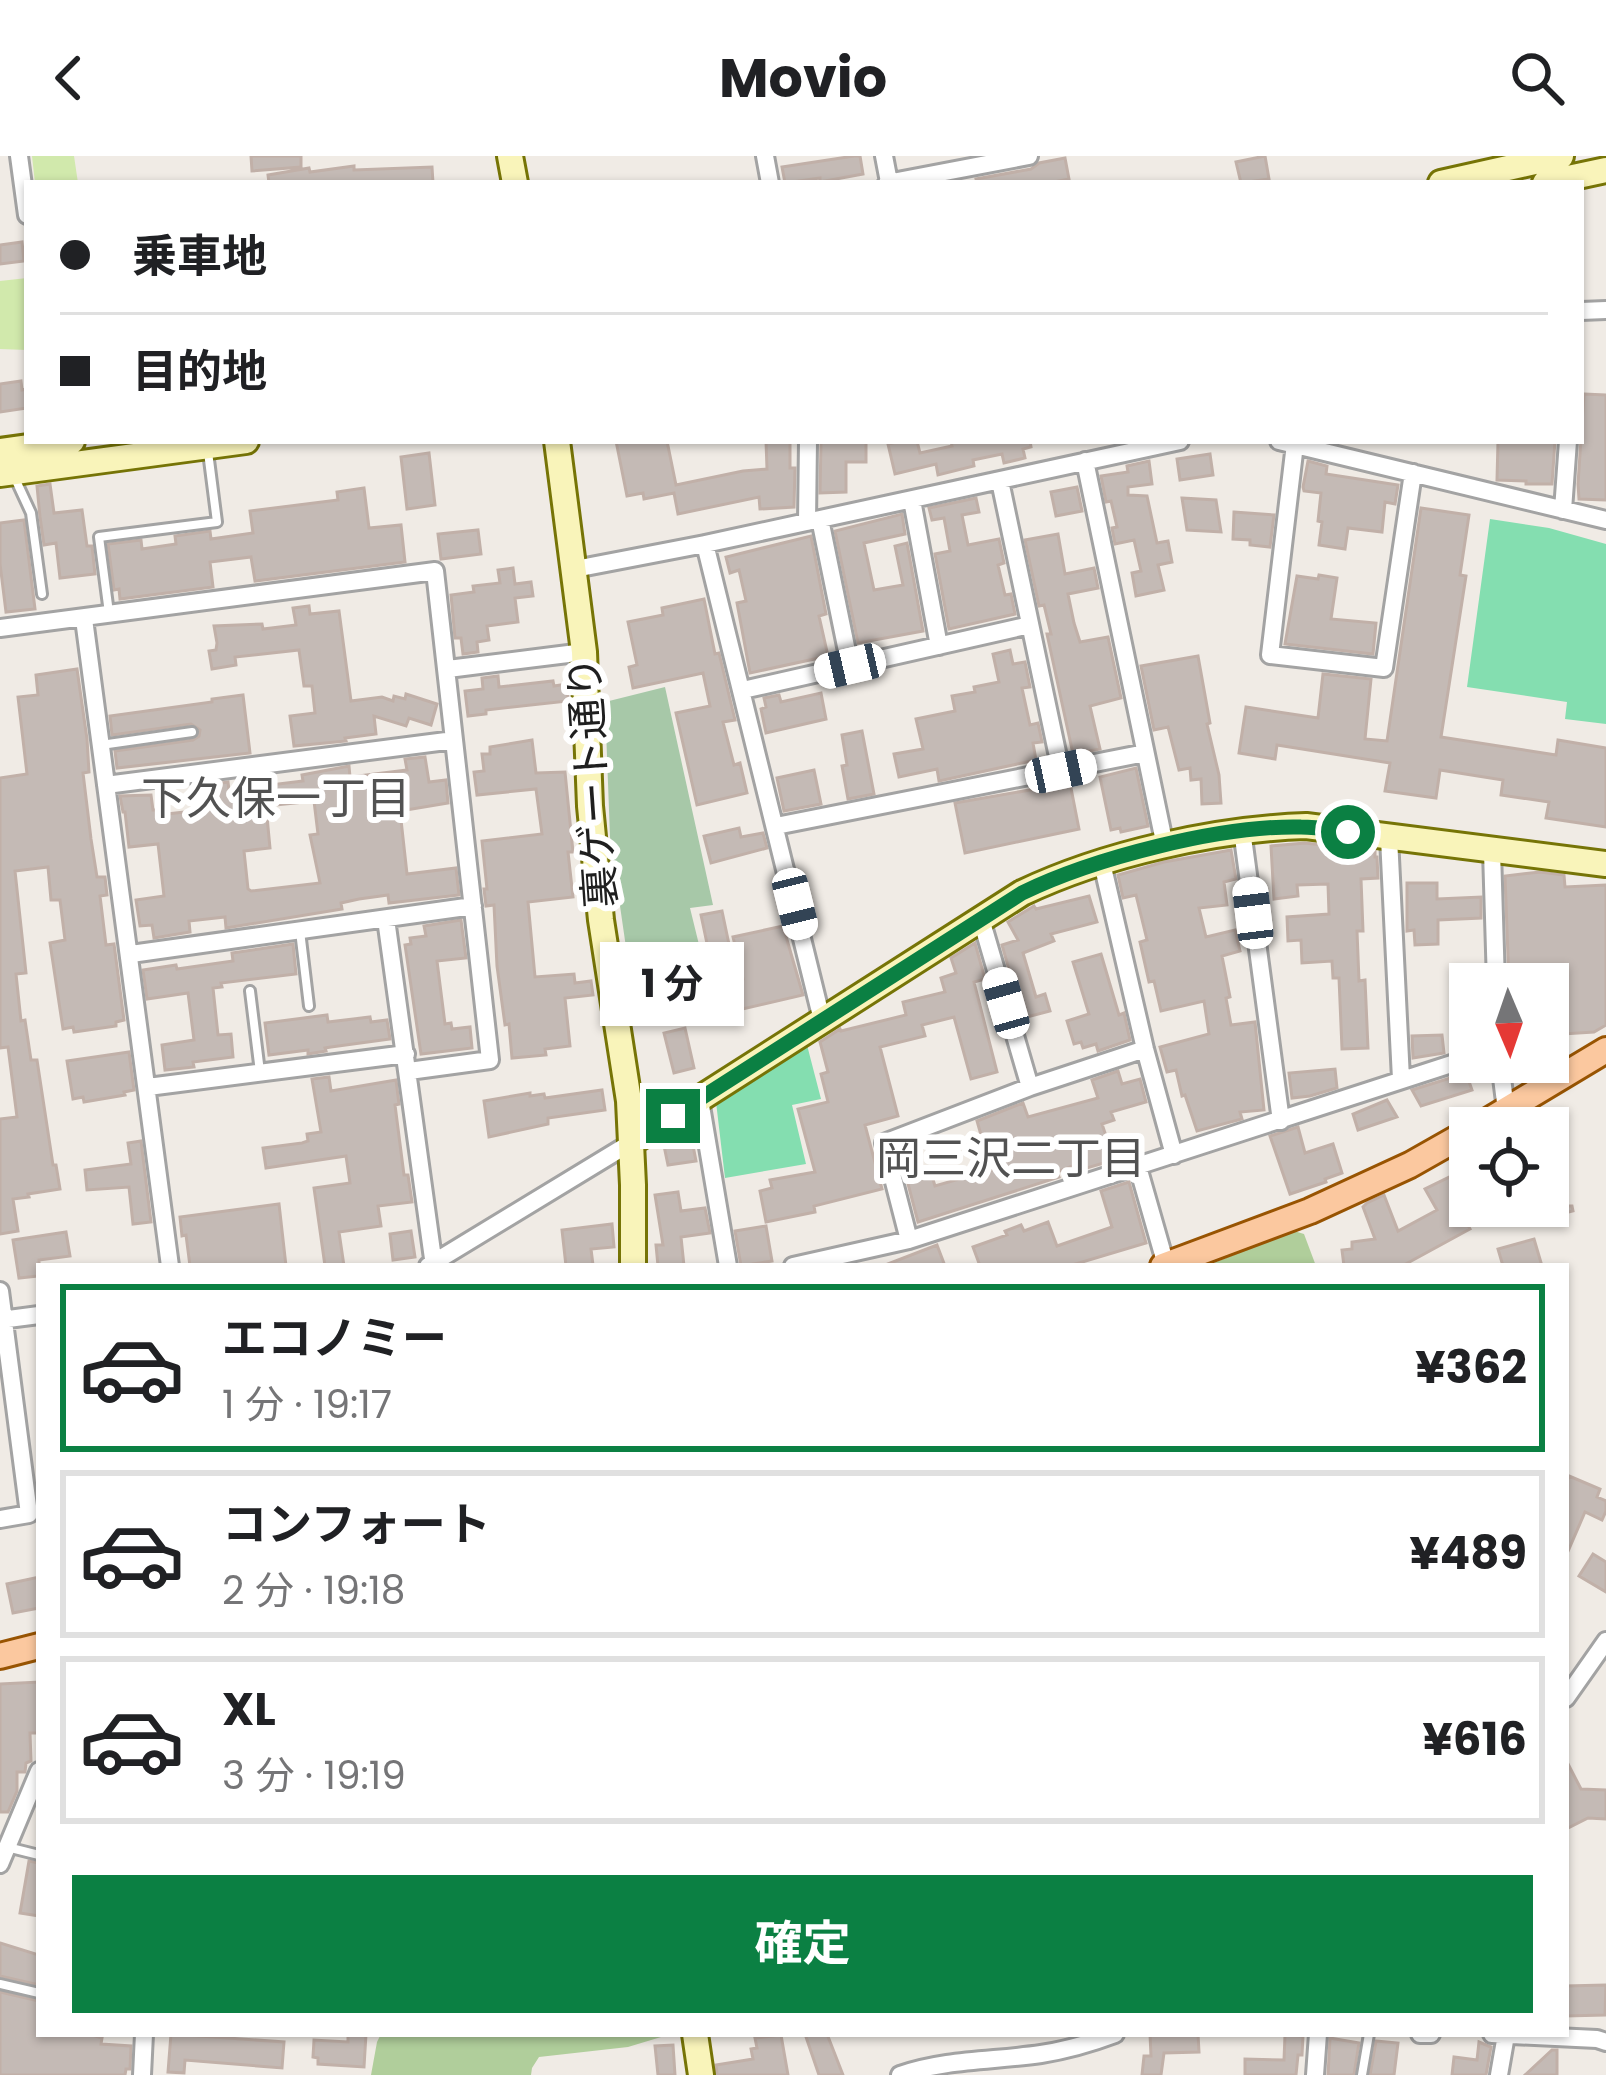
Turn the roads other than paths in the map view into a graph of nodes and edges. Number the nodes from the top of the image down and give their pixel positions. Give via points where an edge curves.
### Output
1 (20, 156) edge
2 (1029, 156) edge
3 (1561, 156) edge
4 (998, 159) edge
5 (1606, 170) edge
6 (902, 180) edge
7 (1454, 180) edge
8 (1559, 180) edge
9 (24, 190) edge
10 (64, 444) edge
11 (223, 444) edge
12 (556, 444) edge
13 (808, 444) edge
14 (1166, 444) edge
15 (1287, 444) edge
16 (1568, 444) edge
17 (208, 446) junction
18 (1324, 446) edge
19 (1085, 461) junction
20 (4, 466) edge
21 (1413, 473) junction
22 (1000, 481) junction
23 (912, 500) junction
24 (1563, 510) junction
25 (1606, 520) edge
26 (813, 521) junction
27 (705, 544) junction
28 (575, 569) junction
29 (41, 594) dead end
30 (109, 615) junction
31 (84, 619) junction
32 (1030, 626) junction
33 (0, 628) edge
34 (939, 646) junction
35 (584, 652) junction
36 (850, 666) junction
37 (448, 669) junction
38 (743, 690) junction
39 (192, 732) dead end
40 (454, 740) junction
41 (101, 745) junction
42 (1145, 753) junction
43 (1061, 771) junction
44 (106, 785) junction
45 (776, 826) junction
46 (1242, 830) junction
47 (1389, 838) junction
48 (1165, 846) junction
49 (1492, 851) junction
50 (1102, 863) junction
51 (1606, 864) edge
52 (473, 906) junction
53 (386, 919) junction
54 (981, 919) junction
55 (300, 931) junction
56 (131, 954) junction
57 (1495, 963) edge
58 (250, 991) dead end
59 (309, 1006) dead end
60 (823, 1020) junction
61 (1145, 1049) junction
62 (1606, 1050) edge
63 (407, 1062) junction
64 (1449, 1064) edge
65 (260, 1072) junction
66 (1401, 1079) junction
67 (148, 1087) junction
68 (1030, 1088) junction
69 (700, 1100) junction
70 (1511, 1107) edge
71 (1282, 1120) junction
72 (632, 1142) junction
73 (1449, 1143) edge
74 (1174, 1155) junction
75 (1138, 1167) junction
76 (908, 1240) junction
77 (170, 1263) edge
78 (432, 1263) edge
79 (435, 1263) edge
80 (633, 1263) edge
81 (727, 1263) edge
82 (806, 1263) edge
83 (1164, 1263) edge
84 (1170, 1263) edge
85 (0, 1291) edge
86 (36, 1315) edge
87 (2, 1320) edge
88 (0, 1519) edge
89 (1606, 1641) edge
90 (36, 1647) edge
91 (0, 1656) edge
92 (1569, 1695) edge
93 (36, 1778) edge
94 (36, 1855) edge
95 (4, 1856) edge
96 (0, 1984) edge
97 (36, 1993) edge
98 (144, 2037) edge
99 (695, 2037) edge
100 (1104, 2037) edge
101 (1318, 2037) edge
102 (1368, 2037) edge
103 (1506, 2037) edge
104 (1537, 2037) edge
105 (1606, 2042) edge
106 (142, 2075) edge
107 (700, 2075) edge
108 (900, 2075) edge
109 (1315, 2075) edge
110 (1362, 2075) edge
111 (1499, 2075) edge

1 - 9 street
2 - 4 street
3 - 7 street
4 - 6 street
5 - 8 street
10 - 20 street
11 - 17 street
12 - 28 street, 裏ゲート通り
13 - 26 street
14 - 19 street
15 - 21 street via 1270,656 1384,668
16 - 24 street
17 - 20 street
17 - 30 lane via 218,522 99,537
18 - 21 street
19 - 22 street
19 - 42 street
20 - 29 lane via 31,514
21 - 24 street
22 - 23 street
22 - 32 street
23 - 26 street
23 - 34 street
24 - 25 street
26 - 27 street
26 - 36 street
27 - 28 street
27 - 38 street
28 - 35 street, 裏ゲート通り
30 - 31 street
30 - 37 street via 435,571
31 - 33 street
31 - 41 street
32 - 34 street
32 - 43 street
34 - 36 street
35 - 37 street
35 - 72 street, 裏ゲート通り via 601,920
36 - 38 street
37 - 40 street
38 - 45 street
39 - 41 lane
40 - 44 street
40 - 52 street
41 - 44 street
42 - 43 street
42 - 48 street
43 - 45 street
44 - 56 street
45 - 60 street
46 - 47 street via 1306,826
46 - 48 street
46 - 71 street
47 - 49 street
47 - 66 street
48 - 50 street
49 - 51 street
49 - 57 street
50 - 54 street via 1054,877
50 - 61 street
52 - 53 street
52 - 63 street via 490,1060
53 - 55 street
53 - 63 street
54 - 60 street
54 - 68 street
55 - 56 street
55 - 59 lane
56 - 67 street
58 - 65 lane
60 - 69 street
61 - 68 street
61 - 74 street
62 - 70 main road
63 - 65 street
63 - 78 street
64 - 66 street
65 - 67 street
66 - 71 street
67 - 77 street
68 - 76 street via 884,1143
69 - 72 street
69 - 81 street
71 - 74 street
72 - 79 street
72 - 80 street, 裏ゲート通り
73 - 84 main road via 1310,1211
74 - 75 street
75 - 76 street
75 - 83 street
76 - 82 street
85 - 87 street
86 - 87 street
87 - 88 street via 29,1514
89 - 92 street
90 - 91 main road
93 - 95 street
94 - 95 lane
96 - 97 lane
98 - 106 street
99 - 107 street
100 - 108 street
101 - 109 street
102 - 110 lane
103 - 111 street
104 - 105 street

